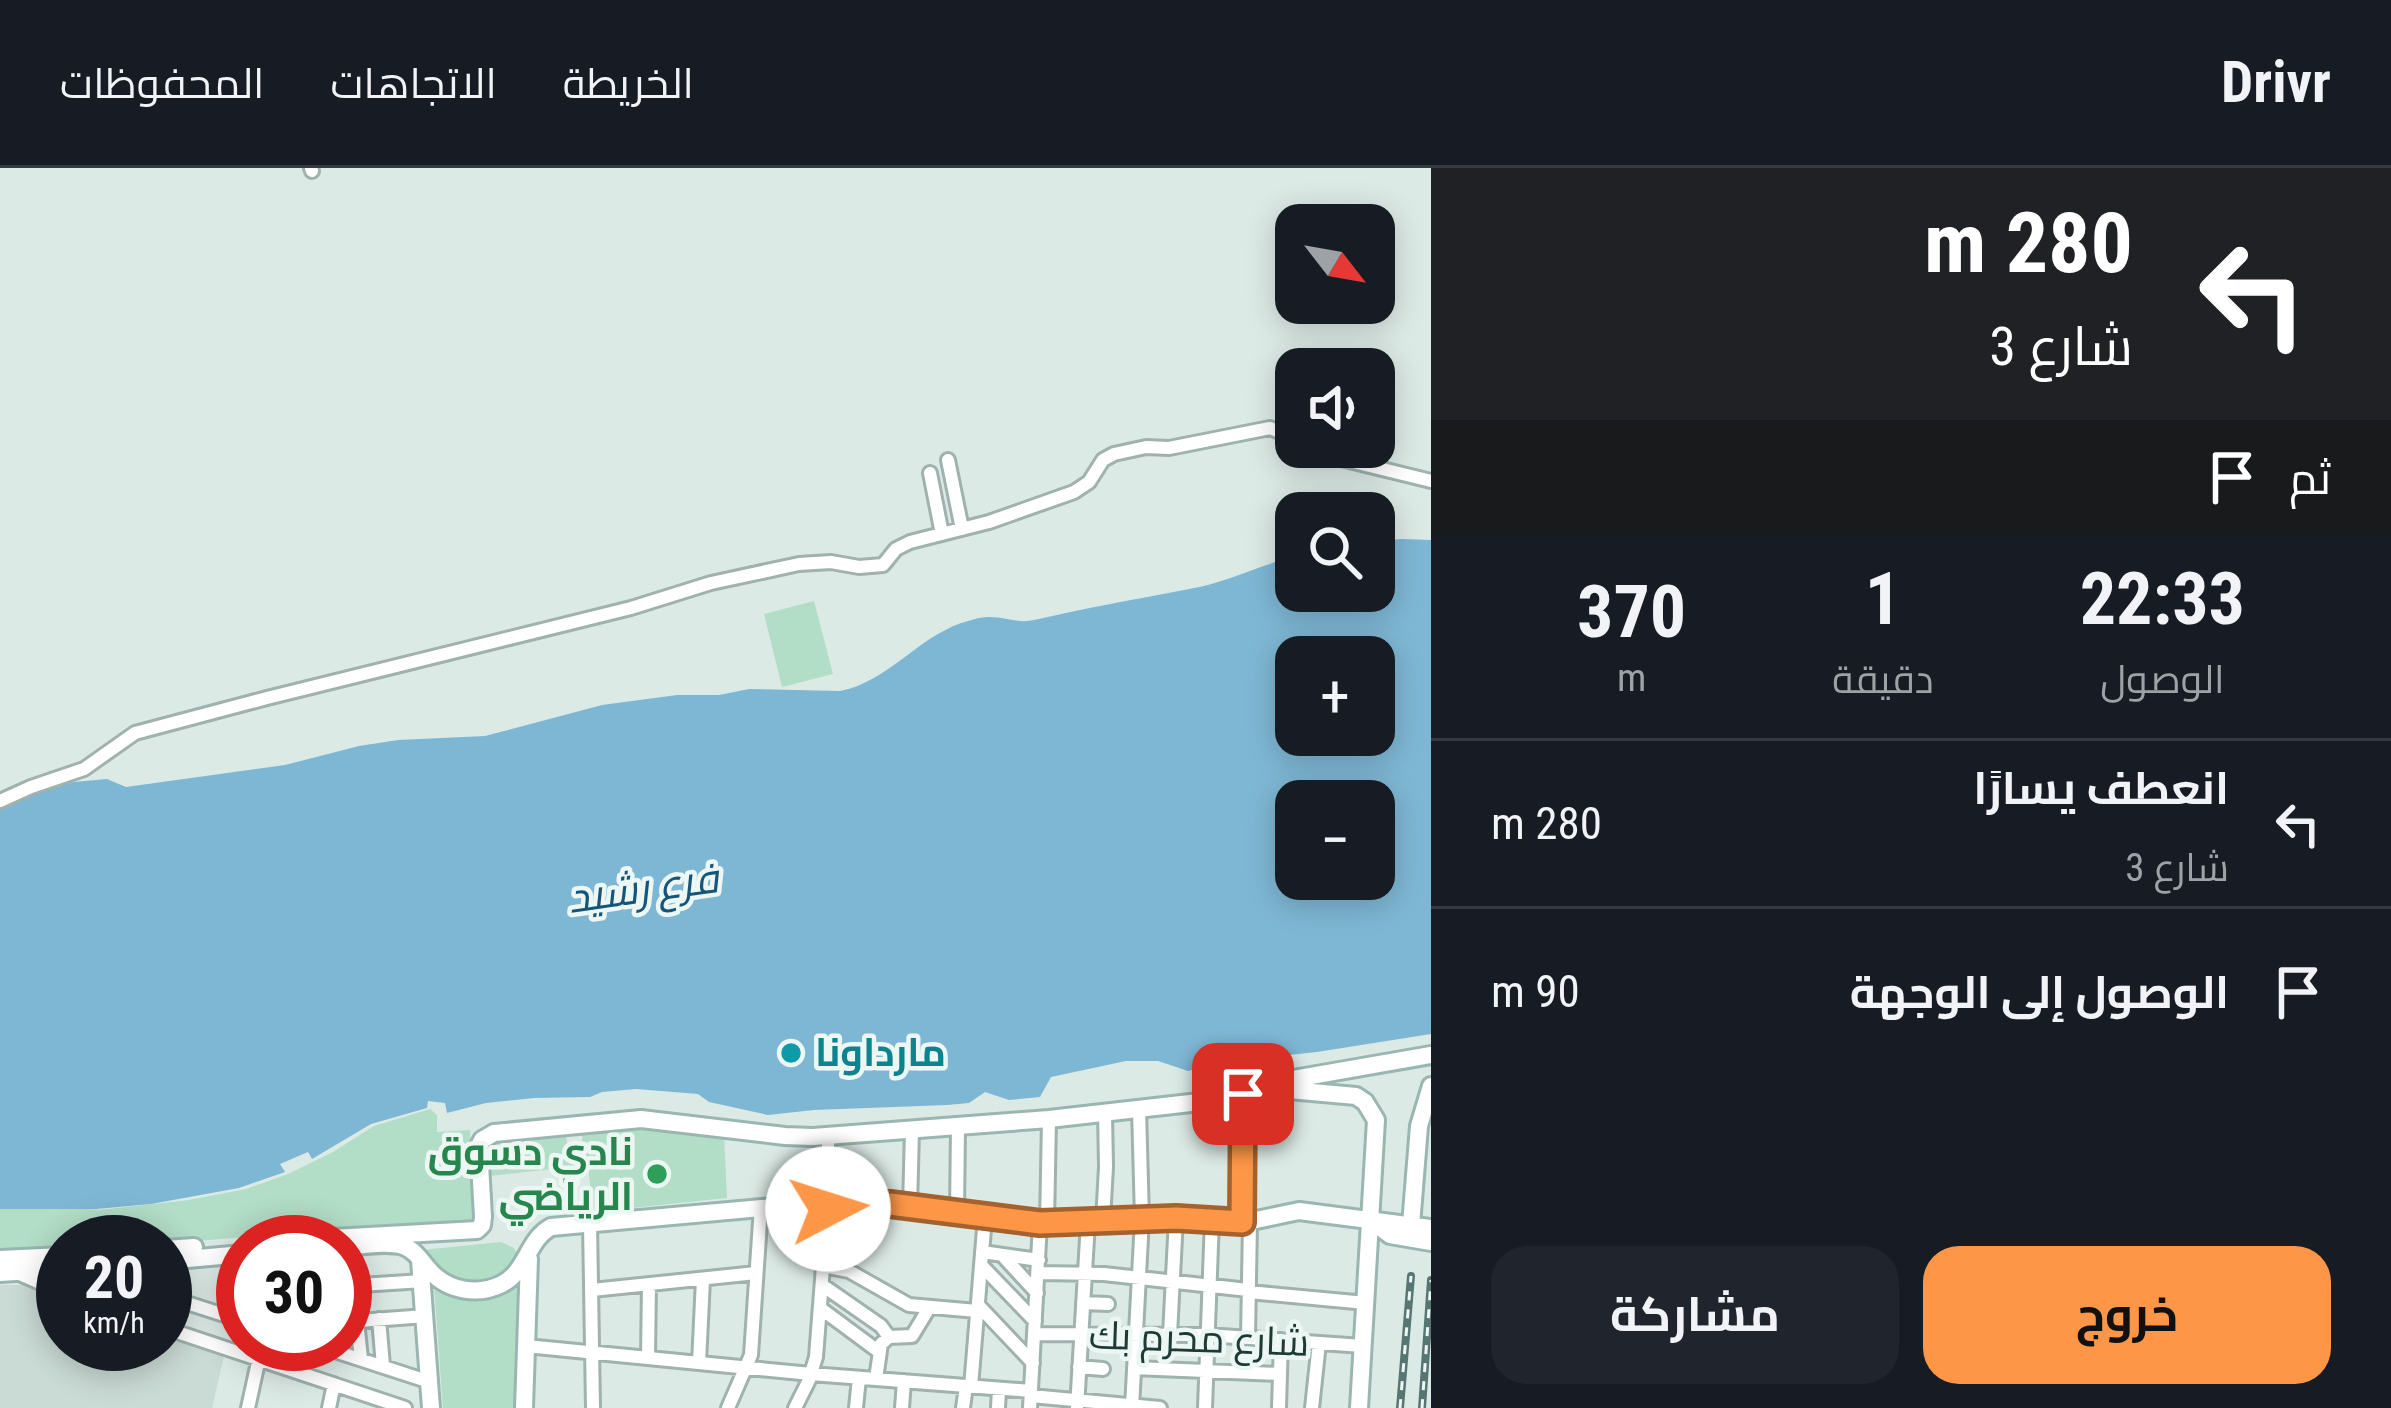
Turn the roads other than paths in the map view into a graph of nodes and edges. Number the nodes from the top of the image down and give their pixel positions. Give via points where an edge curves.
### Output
1 (1275, 429) edge
2 (948, 460) dead end
3 (1378, 468) edge
4 (930, 473) dead end
5 (1431, 481) edge
6 (962, 529) junction
7 (942, 534) junction
8 (0, 801) edge
9 (1431, 1055) edge
10 (1431, 1086) edge
11 (1251, 1091) junction
12 (1139, 1109) junction
13 (1105, 1113) junction
14 (1049, 1119) junction
15 (958, 1126) junction
16 (912, 1130) junction
17 (828, 1136) junction
18 (828, 1202) junction
19 (760, 1207) junction
20 (910, 1207) junction
21 (957, 1214) junction
22 (985, 1217) junction
23 (1176, 1218) junction
24 (1212, 1219) junction
25 (1142, 1220) junction
26 (1372, 1220) junction
27 (1095, 1222) junction
28 (1246, 1222) junction
29 (590, 1223) junction
30 (1044, 1224) junction
31 (1411, 1226) junction
32 (1431, 1228) edge
33 (372, 1236) edge
34 (1431, 1242) edge
35 (372, 1246) edge
36 (529, 1253) junction
37 (1002, 1255) junction
38 (36, 1257) edge
39 (981, 1258) junction
40 (0, 1259) edge
41 (420, 1259) junction
42 (823, 1266) junction
43 (1038, 1267) junction
44 (7, 1272) edge
45 (756, 1273) junction
46 (1085, 1274) junction
47 (1139, 1278) junction
48 (703, 1279) junction
49 (423, 1281) junction
50 (1173, 1282) junction
51 (36, 1283) edge
52 (372, 1284) edge
53 (649, 1284) junction
54 (822, 1285) junction
55 (1209, 1286) junction
56 (592, 1290) junction
57 (1249, 1291) junction
58 (1037, 1293) junction
59 (1083, 1303) junction
60 (1366, 1303) junction
61 (1108, 1304) dead end
62 (192, 1305) edge
63 (820, 1308) junction
64 (929, 1308) junction
65 (977, 1308) junction
66 (206, 1309) junction
67 (216, 1312) edge
68 (426, 1316) junction
69 (379, 1319) junction
70 (372, 1320) edge
71 (1035, 1328) junction
72 (1081, 1334) junction
73 (1136, 1335) junction
74 (1170, 1335) junction
75 (1208, 1335) junction
76 (194, 1337) joint
77 (889, 1337) junction
78 (1248, 1338) junction
79 (1281, 1340) junction
80 (216, 1342) edge
81 (1318, 1343) junction
82 (526, 1346) junction
83 (1363, 1346) junction
84 (878, 1351) junction
85 (593, 1353) junction
86 (648, 1358) junction
87 (372, 1362) edge
88 (698, 1363) junction
89 (1033, 1363) junction
90 (383, 1366) junction
91 (1079, 1367) junction
92 (748, 1368) junction
93 (1134, 1368) junction
94 (1103, 1369) dead end
95 (256, 1371) edge
96 (305, 1371) edge
97 (1206, 1371) junction
98 (812, 1374) junction
99 (1280, 1374) junction
100 (859, 1378) junction
101 (876, 1379) junction
102 (430, 1382) junction
103 (904, 1382) junction
104 (334, 1384) junction
105 (968, 1386) junction
106 (999, 1389) junction
107 (1031, 1398) edge
108 (1077, 1404) edge
109 (1132, 1407) edge
110 (248, 1408) edge
111 (329, 1408) edge
112 (405, 1408) edge
113 (431, 1408) edge
114 (524, 1408) edge
115 (593, 1408) edge
116 (728, 1408) edge
117 (795, 1408) edge
118 (856, 1408) edge
119 (902, 1408) edge
120 (963, 1408) edge
121 (998, 1408) edge
122 (1160, 1408) edge
123 (1205, 1408) edge
124 (1279, 1408) edge
125 (1312, 1408) edge
126 (1359, 1408) edge

1 - 6 street via 1114,454 1074,492
2 - 6 street
3 - 5 street
4 - 7 street
6 - 7 street
7 - 8 street via 901,546 883,565 799,564 727,580 136,733 84,769
9 - 11 main road
10 - 31 main road via 1419,1126
11 - 12 main road
11 - 26 main road via 1346,1093 1365,1102 1377,1131
11 - 28 street
12 - 13 main road
12 - 25 street
13 - 14 main road
13 - 27 street
14 - 15 main road
14 - 30 street
15 - 16 main road
15 - 21 street
16 - 17 main road
16 - 20 street
17 - 18 street
17 - 33 main road via 641,1119 494,1133 479,1146 482,1225
18 - 19 main road
18 - 20 main road
18 - 42 street
19 - 29 main road
19 - 45 street
20 - 21 main road
21 - 22 main road
22 - 30 main road
22 - 39 street
23 - 24 main road
23 - 25 main road
23 - 50 street
24 - 28 main road
24 - 55 street
25 - 27 main road
25 - 47 street
26 - 28 main road via 1299,1211
26 - 31 main road
26 - 34 main road via 1390,1234
26 - 60 main road
27 - 30 main road
27 - 46 street
28 - 57 street
29 - 36 main road via 545,1230
29 - 56 street
30 - 43 street
31 - 32 main road
35 - 41 main road via 400,1245
36 - 41 main road via 510,1279 481,1291 450,1286
36 - 82 main road
37 - 39 street
37 - 43 street
37 - 58 street
38 - 40 main road
39 - 65 street
39 - 71 street
41 - 49 main road
42 - 54 street
42 - 64 street
43 - 46 street
43 - 58 street
44 - 51 street
45 - 48 street
45 - 92 street
46 - 47 street
46 - 59 street
47 - 50 street
47 - 73 street
48 - 53 street
48 - 88 street
49 - 52 street
49 - 68 main road
50 - 55 street
50 - 74 street
53 - 56 street
53 - 86 street
54 - 63 street
54 - 77 street
55 - 57 street
55 - 75 street
56 - 85 street
57 - 60 street
57 - 78 street
58 - 71 street
59 - 61 street
59 - 72 street
60 - 83 main road
62 - 66 street
63 - 84 street
63 - 98 street
64 - 65 street
64 - 77 street via 912,1336
65 - 89 street
65 - 105 street
66 - 67 street
66 - 76 street
68 - 69 street
68 - 102 main road
69 - 70 street
69 - 90 street
71 - 72 street, شارع محرم بك
71 - 89 street
72 - 73 street, شارع محرم بك
72 - 91 street
73 - 74 street, شارع محرم بك
73 - 93 street
74 - 75 street, شارع محرم بك
75 - 78 street, شارع محرم بك
75 - 97 street
76 - 80 street
77 - 84 street
78 - 79 street, شارع محرم بك
79 - 81 street, شارع محرم بك
79 - 99 street
81 - 83 street, شارع محرم بك
81 - 125 street
82 - 85 street
82 - 114 main road
83 - 126 main road
84 - 101 street
85 - 86 street
85 - 115 street
86 - 88 street
87 - 90 street
88 - 92 street
89 - 107 street
90 - 102 street
91 - 94 street
91 - 108 street
92 - 98 street
92 - 116 street
93 - 97 street
93 - 109 street
95 - 110 street
96 - 104 street
97 - 99 street
97 - 123 street
98 - 100 street
98 - 117 street
99 - 124 street
100 - 101 street
100 - 118 street
101 - 103 street
102 - 113 main road
103 - 105 street
103 - 119 street
104 - 111 street
104 - 112 street
105 - 106 street
105 - 120 street
106 - 107 street
106 - 121 street
107 - 108 street
108 - 109 street
109 - 122 street

